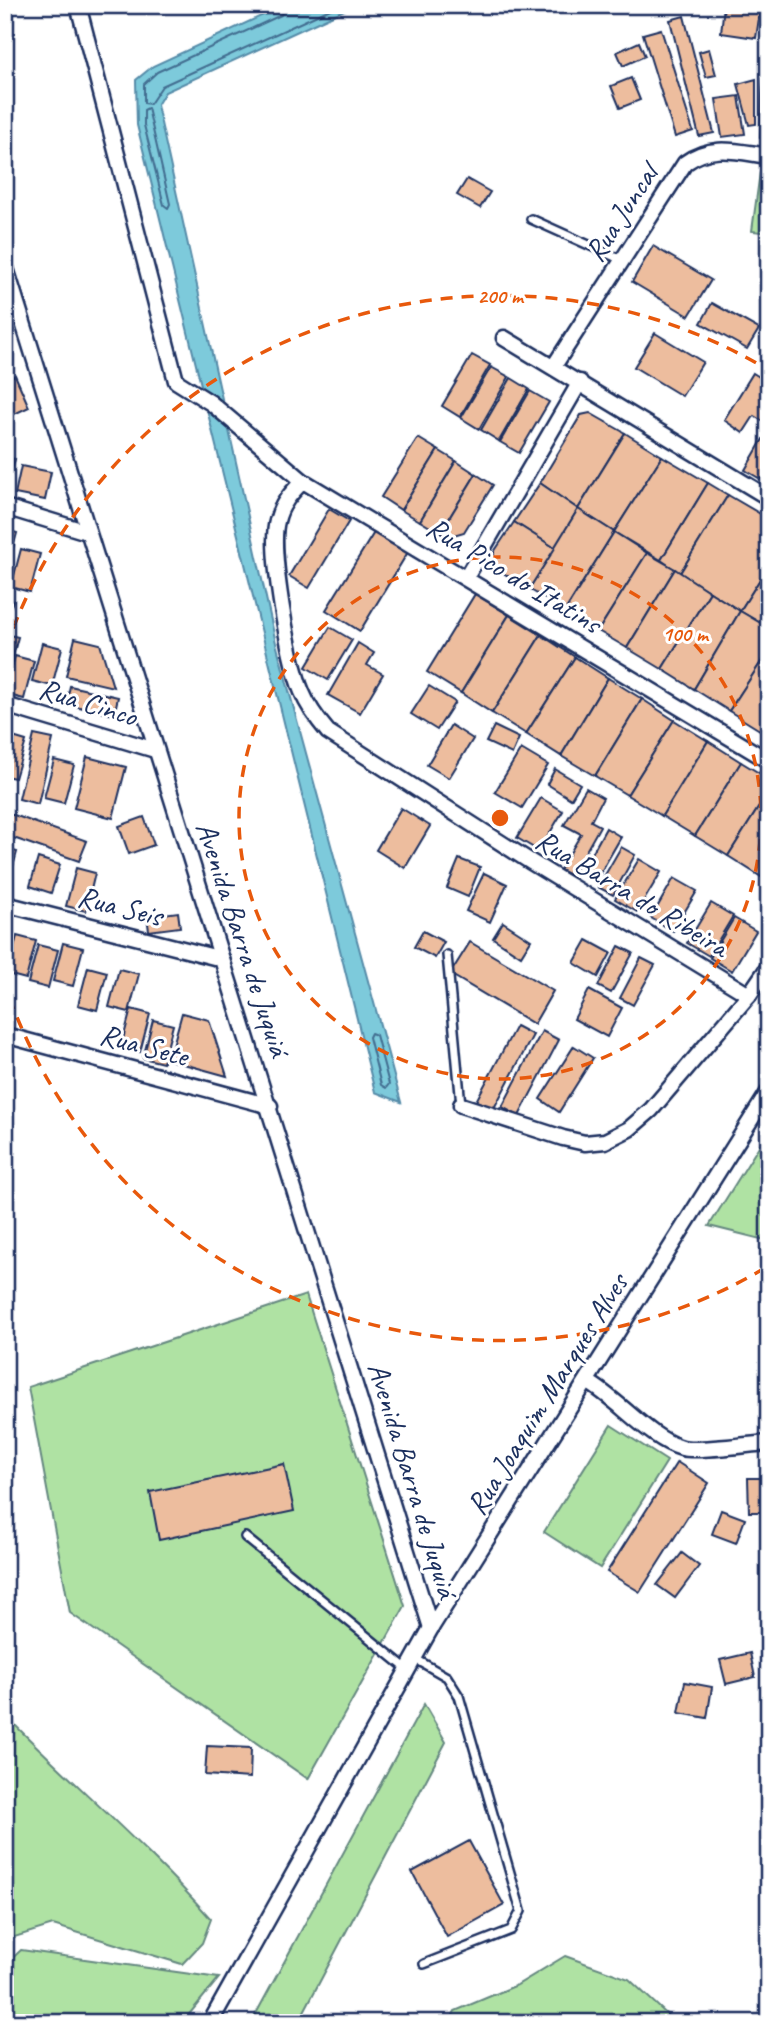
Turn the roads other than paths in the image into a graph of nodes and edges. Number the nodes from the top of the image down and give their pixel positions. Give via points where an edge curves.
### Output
1 (78, 5) edge
2 (769, 156) edge
3 (531, 219) dead end
4 (622, 260) junction
5 (5, 265) edge
6 (5, 315) edge
7 (22, 320) junction
8 (504, 338) dead end
9 (554, 366) junction
10 (580, 382) junction
11 (303, 481) junction
12 (769, 498) edge
13 (5, 507) edge
14 (87, 532) junction
15 (467, 576) junction
16 (5, 705) edge
17 (155, 750) junction
18 (769, 761) edge
19 (5, 904) edge
20 (447, 955) dead end
21 (222, 959) junction
22 (769, 966) edge
23 (749, 995) junction
24 (5, 1035) edge
25 (769, 1091) edge
26 (461, 1105) joint
27 (270, 1106) junction
28 (588, 1381) junction
29 (769, 1443) edge
30 (245, 1537) dead end
31 (431, 1628) junction
32 (410, 1663) junction
33 (424, 1964) dead end
34 (210, 2023) edge

1 - 11 street, Rua Pico do Itatins via 176,381 211,403
2 - 4 street, Rua Juncal via 716,149 697,154 685,163
3 - 4 lane
4 - 9 street, Rua Juncal
5 - 7 street, Avenida Barra de Juquiá
6 - 7 street
7 - 14 street, Avenida Barra de Juquiá
8 - 9 street
9 - 10 street
10 - 12 street
10 - 15 street
11 - 15 street, Rua Pico do Itatins
11 - 23 street, Rua Barra do Ribeira via 286,499 277,518 274,554 300,689 328,732
13 - 14 street
14 - 17 street, Avenida Barra de Juquiá
15 - 18 street, Rua Pico do Itatins
16 - 17 street, Rua Cinco
17 - 21 street, Avenida Barra de Juquiá
19 - 21 street, Rua Seis
20 - 26 lane
21 - 27 street, Avenida Barra de Juquiá
22 - 23 street
23 - 26 street via 651,1110 606,1141 563,1138
24 - 27 street, Rua Sete
25 - 28 street, Rua Joaquim Marques Alves
27 - 31 street, Avenida Barra de Juquiá
28 - 29 street via 682,1448
28 - 31 street, Rua Joaquim Marques Alves
30 - 32 lane
31 - 32 street, Rua Joaquim Marques Alves
32 - 33 lane via 447,1677 458,1696 521,1911 511,1930
32 - 34 street, Rua Joaquim Marques Alves

